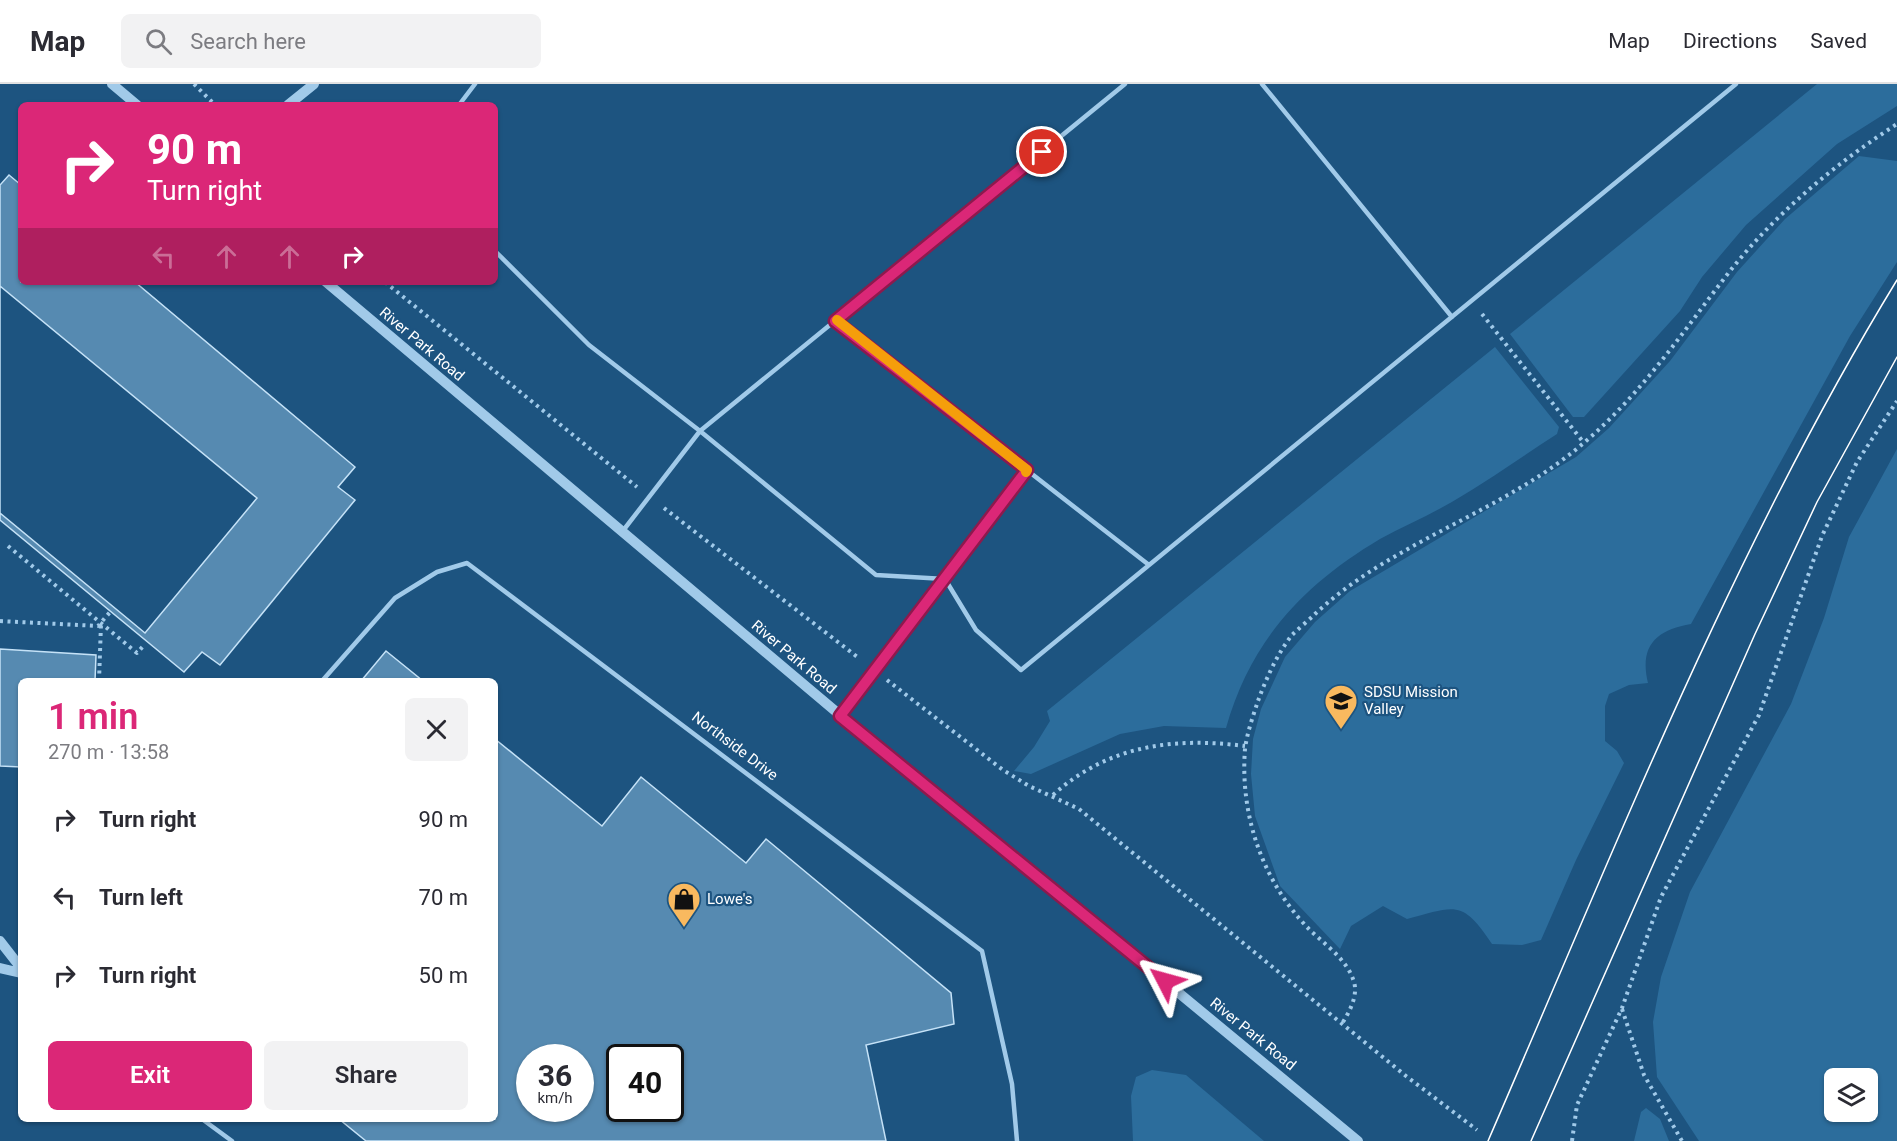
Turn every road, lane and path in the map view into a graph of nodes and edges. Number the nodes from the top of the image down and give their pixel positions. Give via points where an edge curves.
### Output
1 (111, 84) edge
2 (194, 84) edge
3 (315, 84) edge
4 (475, 84) edge
5 (1125, 84) edge
6 (1262, 84) edge
7 (1736, 84) edge
8 (133, 102) edge
9 (212, 102) edge
10 (292, 102) edge
11 (461, 102) edge
12 (1897, 124) edge
13 (498, 254) edge
14 (330, 285) edge
15 (389, 285) edge
16 (1471, 301) junction
17 (1452, 317) junction
18 (835, 321) junction
19 (1897, 401) edge
20 (700, 431) junction
21 (1584, 443) junction
22 (1027, 470) junction
23 (650, 497) junction
24 (622, 532) junction
25 (8, 546) dead end
26 (1149, 565) junction
27 (945, 579) junction
28 (111, 611) dead end
29 (0, 621) edge
30 (101, 623) junction
31 (145, 644) dead end
32 (874, 670) junction
33 (99, 678) edge
34 (325, 678) edge
35 (840, 716) junction
36 (1245, 746) junction
37 (1053, 795) junction
38 (0, 941) edge
39 (18, 964) edge
40 (0, 968) edge
41 (18, 972) edge
42 (1622, 1008) junction
43 (1342, 1022) junction
44 (206, 1122) edge
45 (1477, 1130) dead end
46 (232, 1141) edge
47 (1017, 1141) edge
48 (1358, 1141) edge
49 (1572, 1141) edge
50 (1682, 1141) edge

1 - 8 street
2 - 9 path
3 - 10 street
4 - 11 lane
5 - 18 lane
6 - 17 lane
7 - 16 lane
12 - 21 path via 1824,177 1776,220 1732,269 1654,372
13 - 20 lane via 589,345
14 - 24 street, River Park Road
15 - 23 path
16 - 17 lane
16 - 21 path
17 - 26 lane
18 - 20 lane
18 - 22 lane
19 - 42 path via 1857,462 1822,536 1759,715 1661,897
20 - 23 lane
20 - 27 lane via 876,575
21 - 36 path via 1516,490 1389,560 1338,593 1292,636 1266,680
22 - 26 lane
22 - 27 lane
23 - 24 lane
23 - 32 path
24 - 35 street, River Park Road
25 - 30 path
26 - 27 lane via 1021,670 976,630
27 - 32 lane
28 - 30 path
29 - 30 path via 98,626
30 - 31 path via 137,653
30 - 33 path
32 - 35 lane
32 - 37 path via 1003,770
34 - 47 lane, Northside Drive via 395,598 437,572 467,563 982,951 1012,1084
35 - 48 street, River Park Road
36 - 37 path via 1210,741 1174,742 1137,750 1101,761 1074,776
36 - 43 path via 1244,789 1251,828 1264,862 1282,895 1343,961 1355,983 1352,1007
37 - 43 path via 1079,809
38 - 39 street
40 - 41 street
42 - 49 path via 1577,1105
42 - 50 path via 1644,1075
43 - 45 path
44 - 46 lane

